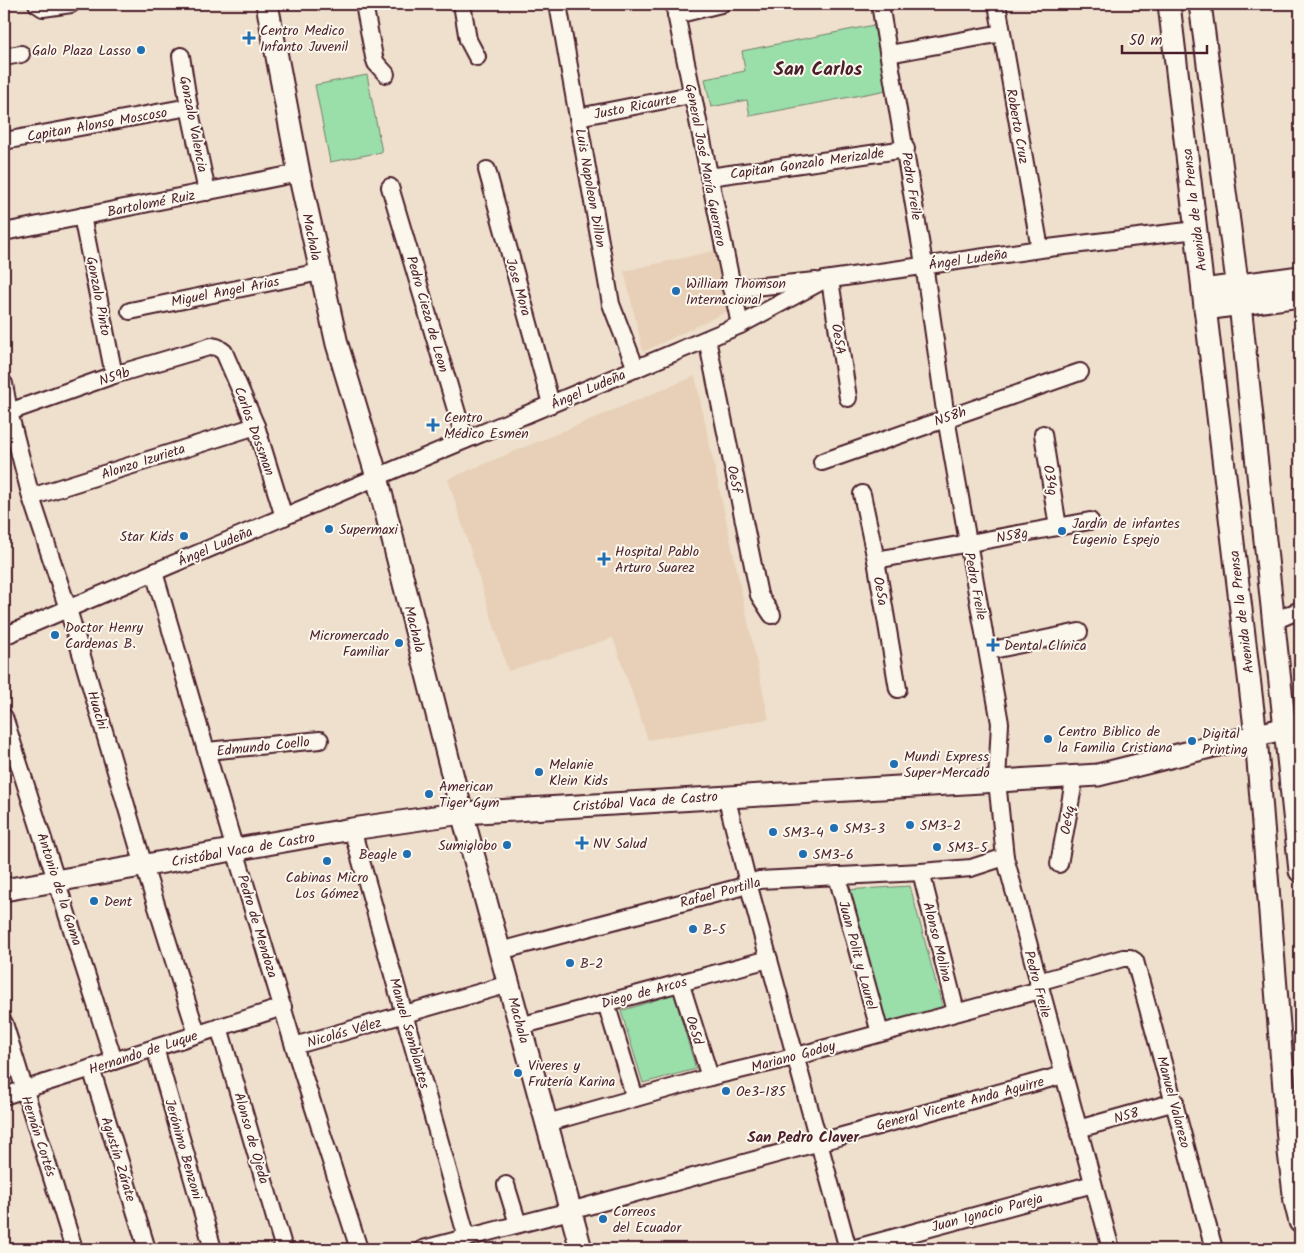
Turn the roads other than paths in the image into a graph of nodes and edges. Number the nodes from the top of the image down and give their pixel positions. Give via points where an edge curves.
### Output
1 (71, 4) edge
2 (268, 4) edge
3 (364, 4) edge
4 (462, 4) edge
5 (558, 4) edge
6 (721, 4) edge
7 (880, 4) edge
8 (997, 4) edge
9 (1169, 4) edge
10 (1200, 4) edge
11 (40, 6) edge
12 (675, 9) edge
13 (1002, 33) junction
14 (21, 54) dead end
15 (889, 54) junction
16 (181, 56) dead end
17 (4, 57) edge
18 (476, 57) dead end
19 (386, 74) dead end
20 (691, 95) junction
21 (190, 107) junction
22 (578, 117) junction
23 (4, 141) edge
24 (906, 149) junction
25 (487, 170) dead end
26 (299, 173) junction
27 (709, 177) junction
28 (390, 187) dead end
29 (207, 192) junction
30 (82, 216) junction
31 (1196, 230) junction
32 (4, 232) edge
33 (1040, 249) junction
34 (924, 264) junction
35 (320, 272) junction
36 (1300, 277) edge
37 (827, 280) junction
38 (731, 289) junction
39 (1238, 294) junction
40 (1300, 296) edge
41 (1204, 300) junction
42 (130, 310) dead end
43 (740, 325) junction
44 (707, 339) junction
45 (221, 349) joint
46 (636, 369) junction
47 (1080, 372) dead end
48 (114, 376) junction
49 (4, 384) edge
50 (848, 398) dead end
51 (552, 404) junction
52 (9, 412) junction
53 (946, 418) junction
54 (256, 426) junction
55 (1043, 434) dead end
56 (465, 440) junction
57 (822, 462) dead end
58 (377, 477) junction
59 (862, 494) dead end
60 (31, 497) junction
61 (284, 516) junction
62 (1090, 521) dead end
63 (1058, 526) junction
64 (968, 542) junction
65 (876, 560) junction
66 (154, 572) junction
67 (68, 609) junction
68 (1300, 610) edge
69 (772, 615) dead end
70 (1274, 621) junction
71 (1079, 632) dead end
72 (4, 636) edge
73 (988, 651) junction
74 (898, 689) dead end
75 (4, 717) edge
76 (1286, 728) junction
77 (1256, 736) junction
78 (320, 740) dead end
79 (207, 752) junction
80 (1075, 776) junction
81 (998, 781) junction
82 (726, 796) junction
83 (462, 813) junction
84 (352, 829) junction
85 (235, 850) junction
86 (1004, 857) junction
87 (1059, 864) dead end
88 (144, 866) junction
89 (1300, 871) edge
90 (921, 872) junction
91 (837, 876) junction
92 (58, 881) junction
93 (748, 883) junction
94 (4, 890) edge
95 (500, 951) junction
96 (769, 958) junction
97 (1130, 958) joint
98 (680, 982) junction
99 (510, 984) junction
100 (1039, 986) junction
101 (606, 1003) junction
102 (282, 1007) junction
103 (956, 1012) junction
104 (405, 1015) junction
105 (4, 1023) edge
106 (520, 1026) junction
107 (219, 1027) junction
108 (880, 1033) junction
109 (197, 1034) junction
110 (294, 1046) junction
111 (155, 1048) junction
112 (795, 1056) junction
113 (114, 1061) junction
114 (91, 1068) junction
115 (1063, 1075) junction
116 (710, 1077) junction
117 (24, 1090) junction
118 (4, 1096) edge
119 (636, 1098) junction
120 (1175, 1102) junction
121 (547, 1123) junction
122 (1078, 1129) junction
123 (819, 1142) junction
124 (1093, 1184) junction
125 (506, 1185) dead end
126 (570, 1211) junction
127 (1300, 1222) edge
128 (518, 1224) junction
129 (467, 1238) junction
130 (74, 1249) edge
131 (147, 1249) edge
132 (213, 1249) edge
133 (284, 1249) edge
134 (359, 1249) edge
135 (423, 1249) edge
136 (581, 1249) edge
137 (848, 1249) edge
138 (852, 1249) edge
139 (1111, 1249) edge
140 (1214, 1249) edge

1 - 11 street
2 - 26 main road, Machala
3 - 19 street via 376,64
4 - 18 street via 468,40
5 - 22 street, Luis Napoleon Dillon
6 - 12 street
7 - 15 street, Pedro Freile
8 - 13 street, Roberto Cruz
9 - 31 main road, Avenida de la Prensa
10 - 39 main road
12 - 20 street, General José María Guerrero
13 - 15 street
13 - 33 street, Roberto Cruz
14 - 17 street
15 - 24 street, Pedro Freile
16 - 21 street, Gonzalo Valencia
20 - 22 street, Justo Ricaurte
20 - 27 street, General José María Guerrero
21 - 23 street, Capitan Alonso Moscoso
21 - 29 street, Gonzalo Valencia
22 - 46 street, Luis Napoleon Dillon via 611,304
24 - 27 street, Capitan Gonzalo Merizalde
24 - 34 street, Pedro Freile
25 - 51 street, Jose Mora
26 - 29 street, Bartolomé Ruiz
26 - 35 main road, Machala
27 - 38 street, General José María Guerrero
28 - 56 street, Pedro Cieza de Leon
29 - 30 street, Bartolomé Ruiz
30 - 32 street, Bartolomé Ruiz
30 - 48 street, Gonzalo Pinto
31 - 33 street, Ángel Ludeña
31 - 41 main road, Avenida de la Prensa
33 - 34 street, Ángel Ludeña
34 - 37 street, Ángel Ludeña
34 - 53 street, Pedro Freile
35 - 42 street, Miguel Angel Arias
35 - 58 main road, Machala via 336,344
36 - 39 main road
37 - 38 street
37 - 43 street, Ángel Ludeña
37 - 50 street, Oe5A
38 - 43 street, General José María Guerrero
39 - 40 main road
39 - 41 main road
39 - 70 main road
41 - 77 main road, Avenida de la Prensa
43 - 44 street, Ángel Ludeña
44 - 46 street, Ángel Ludeña
44 - 69 street, Oe5f via 759,595
45 - 48 street, N59b via 212,346
45 - 54 street, Carlos Dossman
46 - 51 street, Ángel Ludeña
47 - 53 street, N58h
48 - 52 street, N59b
49 - 52 street, Huachi
51 - 56 street, Ángel Ludeña
52 - 60 street, Huachi
53 - 57 street, N58h
53 - 64 street, Pedro Freile
54 - 60 street, Alonzo Izurieta
54 - 61 street, Carlos Dossman
55 - 63 street, O34g
56 - 58 street, Ángel Ludeña
58 - 61 street, Ángel Ludeña
58 - 83 main road, Machala
59 - 65 street, Oe5a
60 - 67 street, Huachi
61 - 66 street, Ángel Ludeña
62 - 63 street, N58g
63 - 64 street, N58g
64 - 65 street, N58g
64 - 73 street, Pedro Freile
65 - 74 street, Oe5a
66 - 67 street, Ángel Ludeña
66 - 79 street, Pedro de Mendoza
67 - 72 street, Ángel Ludeña
67 - 88 street, Huachi
68 - 70 street
70 - 76 main road
71 - 73 street
73 - 81 street, Pedro Freile via 1000,723
75 - 92 street, Antonio de la Gama
76 - 77 main road, Cristóbal Vaca de Castro
76 - 89 main road
77 - 80 main road, Cristóbal Vaca de Castro via 1098,775
77 - 127 main road, Avenida de la Prensa via 1288,1152
78 - 79 street, Edmundo Coello
79 - 85 street, Pedro de Mendoza
80 - 81 main road, Cristóbal Vaca de Castro
80 - 87 street, Oe4q
81 - 82 main road, Cristóbal Vaca de Castro
81 - 86 street, Pedro Freile
82 - 83 main road, Cristóbal Vaca de Castro
82 - 93 street
83 - 84 main road, Cristóbal Vaca de Castro
83 - 95 main road, Machala
84 - 85 main road, Cristóbal Vaca de Castro
84 - 104 street, Manuel Semblantes
85 - 88 main road, Cristóbal Vaca de Castro
85 - 102 street, Pedro de Mendoza
86 - 90 street, Rafael Portilla via 971,868
86 - 100 street, Pedro Freile
88 - 92 main road, Cristóbal Vaca de Castro
88 - 109 street, Huachi
90 - 91 street, Rafael Portilla
90 - 103 street, Alonso Molina
91 - 93 street, Rafael Portilla
91 - 108 street, Juan Polit y Laurel
92 - 94 main road, Cristóbal Vaca de Castro
92 - 113 street, Antonio de la Gama
93 - 95 street, Rafael Portilla
93 - 96 street
95 - 99 main road, Machala
96 - 98 street, Diego de Arcos
96 - 112 street
97 - 100 street, Mariano Godoy
97 - 120 street, Manuel Valarezo via 1134,961
98 - 101 street, Diego de Arcos
98 - 116 street, Oe5d
99 - 104 street, Nicolás Vélez
99 - 106 main road, Machala
100 - 103 street, Mariano Godoy
100 - 115 street, Pedro Freile
101 - 106 street, Diego de Arcos
101 - 119 street
102 - 107 street, Hernando de Luque
102 - 110 street, Pedro de Mendoza
103 - 108 street, Mariano Godoy
104 - 110 street, Nicolás Vélez
104 - 129 street, Manuel Semblantes
105 - 117 street, Hernán Cortés
106 - 121 main road, Machala
107 - 109 street, Hernando de Luque
107 - 133 street, Alonso de Ojeda
108 - 112 street, Mariano Godoy
109 - 111 street, Hernando de Luque
110 - 134 street, Pedro de Mendoza
111 - 113 street, Hernando de Luque
111 - 132 street, Jerónimo Benzoni
112 - 116 street, Mariano Godoy
112 - 123 street
113 - 114 street, Hernando de Luque
114 - 117 street, Hernando de Luque
114 - 131 street, Agustín Zárate
115 - 122 street, Pedro Freile
115 - 123 street, General Vicente Anda Aguirre
116 - 119 street, Mariano Godoy
117 - 118 street, Hernando de Luque
117 - 130 street, Hernán Cortés
119 - 121 street, Mariano Godoy
120 - 122 street, N58
120 - 140 street, Manuel Valarezo
121 - 126 main road, Machala
122 - 124 street, Pedro Freile
123 - 126 street, General Vicente Anda Aguirre
123 - 137 street
124 - 138 street, Juan Ignacio Pareja
124 - 139 street, Pedro Freile
125 - 128 street
126 - 128 street, General Vicente Anda Aguirre
126 - 136 main road, Machala
128 - 129 street, General Vicente Anda Aguirre
129 - 135 street, General Vicente Anda Aguirre

